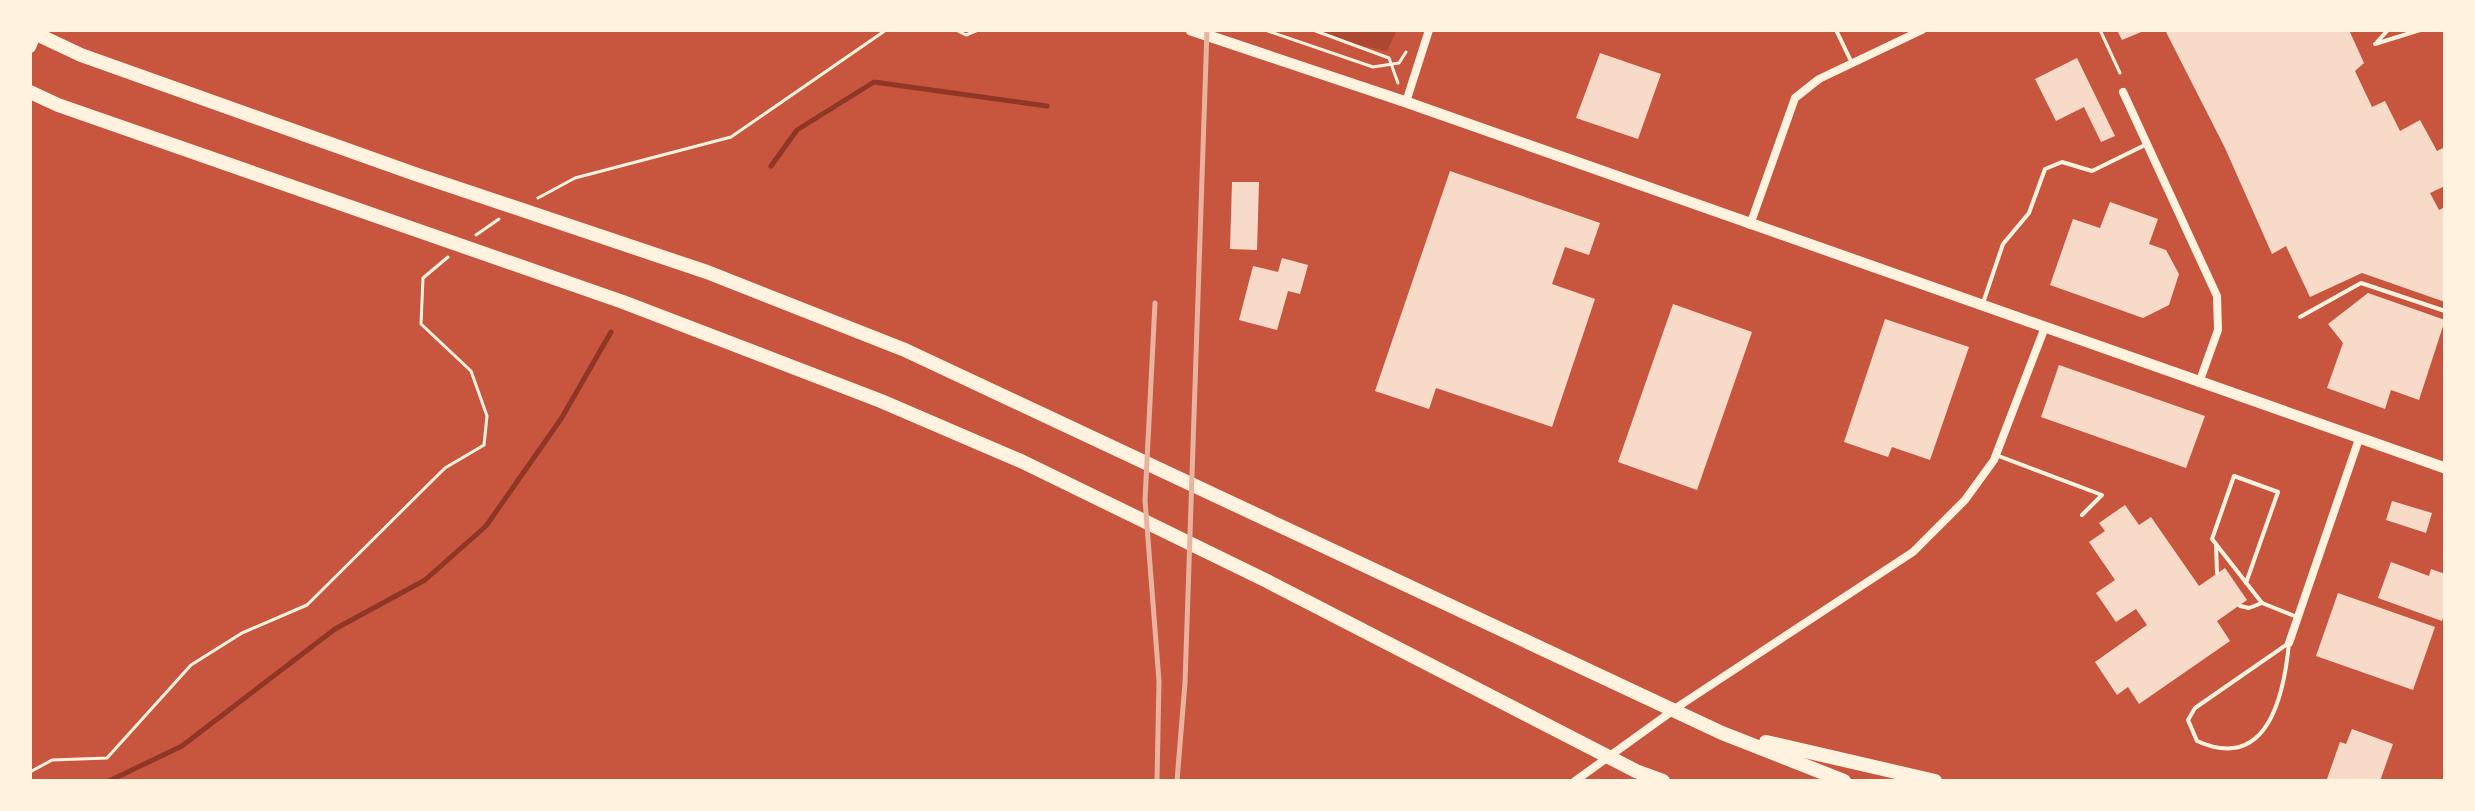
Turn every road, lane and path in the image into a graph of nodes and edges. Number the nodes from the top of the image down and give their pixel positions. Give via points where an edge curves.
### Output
1 (37, 30) edge
2 (886, 30) edge
3 (956, 30) edge
4 (978, 30) edge
5 (1191, 30) edge
6 (1265, 30) edge
7 (1313, 30) edge
8 (1429, 30) edge
9 (1836, 30) edge
10 (1922, 30) edge
11 (2100, 30) edge
12 (2388, 30) edge
13 (2420, 30) edge
14 (30, 31) edge
15 (1410, 41) dead end
16 (30, 47) edge
17 (1852, 63) junction
18 (1392, 66) junction
19 (2120, 73) dead end
20 (30, 92) edge
21 (2123, 92) dead end
22 (1406, 102) junction
23 (2146, 144) junction
24 (535, 200) dead end
25 (508, 214) dead end
26 (1750, 225) junction
27 (470, 240) dead end
28 (458, 250) dead end
29 (1982, 305) junction
30 (2445, 311) edge
31 (2300, 317) dead end
32 (2045, 327) junction
33 (2199, 383) junction
34 (2359, 439) junction
35 (1996, 455) junction
36 (2445, 468) edge
37 (2082, 515) dead end
38 (2216, 544) junction
39 (2217, 573) dead end
40 (2246, 583) junction
41 (2262, 603) junction
42 (2240, 606) dead end
43 (2297, 617) junction
44 (2289, 643) junction
45 (1722, 733) junction
46 (1636, 771) junction
47 (30, 772) edge
48 (1575, 781) edge
49 (1650, 781) edge
50 (1663, 781) edge
51 (1844, 781) edge
52 (1935, 781) edge

1 - 16 main road
2 - 24 path via 731,137 575,178
3 - 4 path via 966,35
5 - 22 main road
6 - 18 path via 1373,67
7 - 18 path via 1389,58
8 - 22 street
9 - 17 lane
10 - 17 street
11 - 19 path
12 - 13 lane via 2375,44
14 - 45 highway via 81,55 415,174 707,272 905,350
15 - 18 path via 1402,60
17 - 26 street via 1795,98
18 - 22 path
20 - 46 highway via 623,302 881,401 1023,462 1265,580
21 - 23 street
22 - 26 main road
23 - 29 lane via 2092,171 2062,162 2045,169 2029,213 2003,244
23 - 33 street via 2217,296 2218,330
25 - 27 path
26 - 29 main road
28 - 47 path via 423,278 421,324 471,371 487,416 484,445 445,468 307,605 242,633 191,665 107,758 52,760
29 - 32 main road
30 - 31 lane via 2361,283
32 - 33 main road
32 - 35 street
33 - 34 main road
34 - 36 main road
34 - 43 street
35 - 37 lane via 2102,495
35 - 48 street via 1965,500 1913,552
38 - 39 lane
38 - 40 lane
38 - 40 lane via 2212,539 2234,476 2278,492
40 - 41 lane
41 - 42 lane
41 - 43 lane
43 - 44 street
44 - 44 lane via 2195,708 2188,720 2197,741 2229,748 2261,735 2286,678
45 - 51 highway
45 - 52 highway
46 - 49 highway
46 - 50 highway

